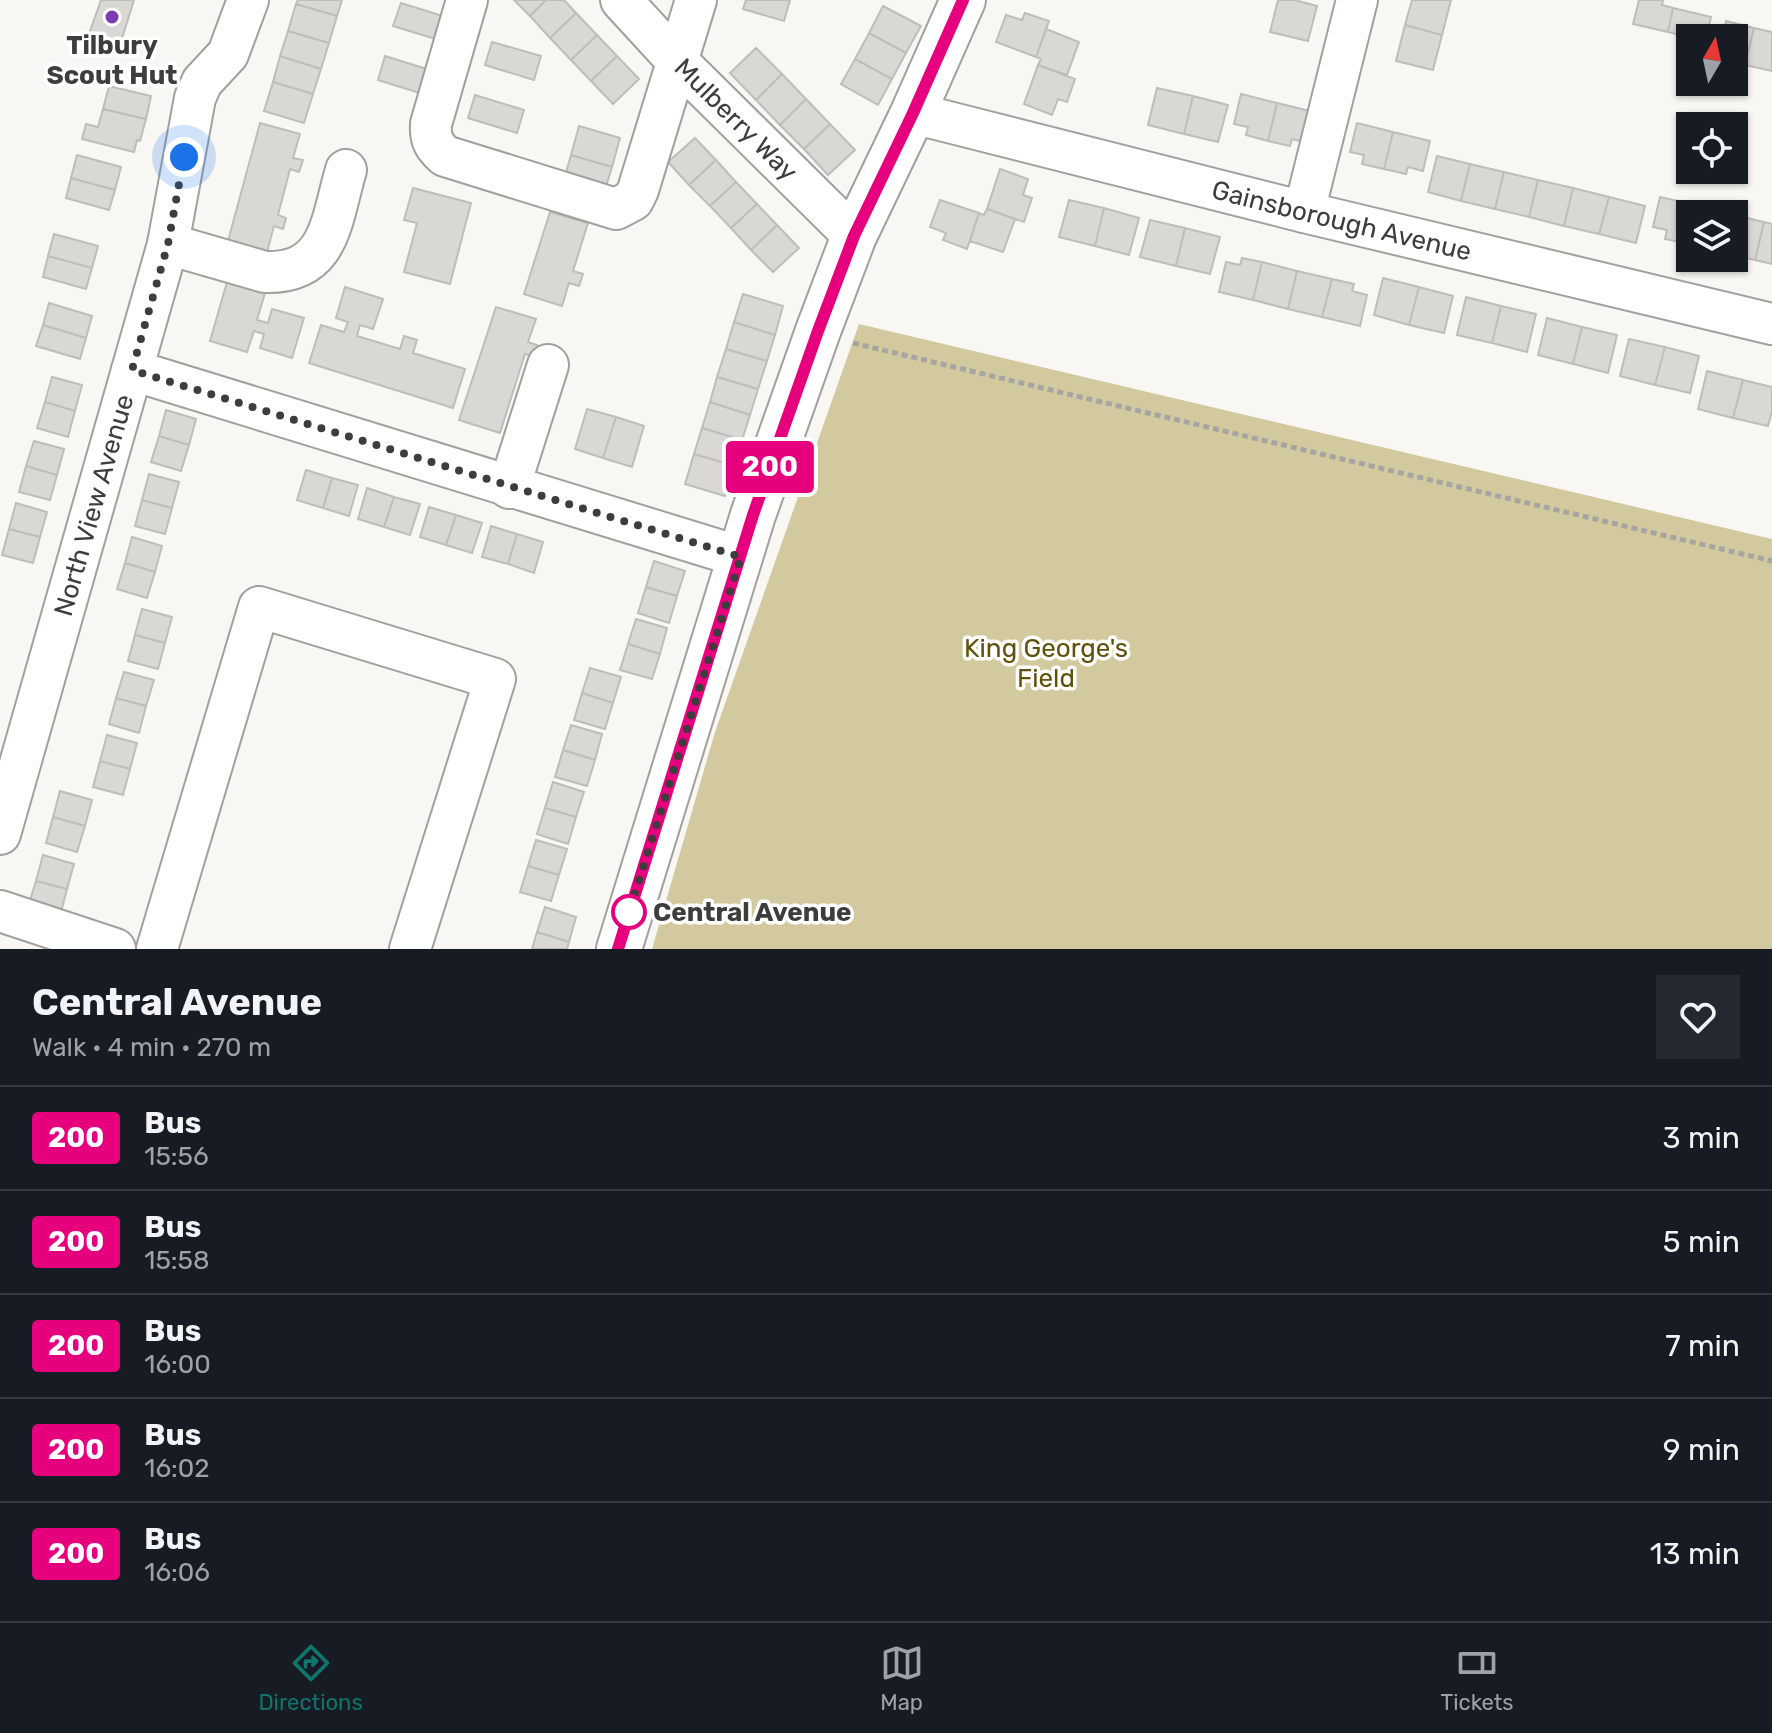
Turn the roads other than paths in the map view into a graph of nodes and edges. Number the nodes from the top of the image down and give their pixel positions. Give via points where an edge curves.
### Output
1 (248, 0) edge
2 (467, 0) edge
3 (621, 0) edge
4 (696, 0) edge
5 (963, 0) edge
6 (1357, 0) edge
7 (677, 61) junction
8 (913, 113) junction
9 (346, 170) dead end
10 (1304, 212) junction
11 (854, 236) junction
12 (168, 244) junction
13 (1772, 324) edge
14 (548, 365) dead end
15 (132, 370) junction
16 (509, 488) junction
17 (741, 557) junction
18 (0, 834) edge
19 (0, 911) edge
20 (115, 949) edge
21 (157, 949) edge
22 (410, 949) edge
23 (619, 949) edge

1 - 12 street, North View Avenue via 228,54 195,98
2 - 7 street via 431,124 434,146 445,156 602,207 616,209 633,200
3 - 7 street, Mulberry Way
4 - 7 street
5 - 8 main road
6 - 10 street
7 - 11 street, Mulberry Way
8 - 10 street, Gainsborough Avenue
8 - 11 main road
9 - 12 street via 324,242 303,266 265,272
10 - 13 street, Gainsborough Avenue
11 - 17 main road
12 - 15 street, North View Avenue
14 - 16 street
15 - 16 street
15 - 18 street, North View Avenue
16 - 17 street
17 - 23 main road
19 - 20 street
21 - 22 street via 259,607 495,679

